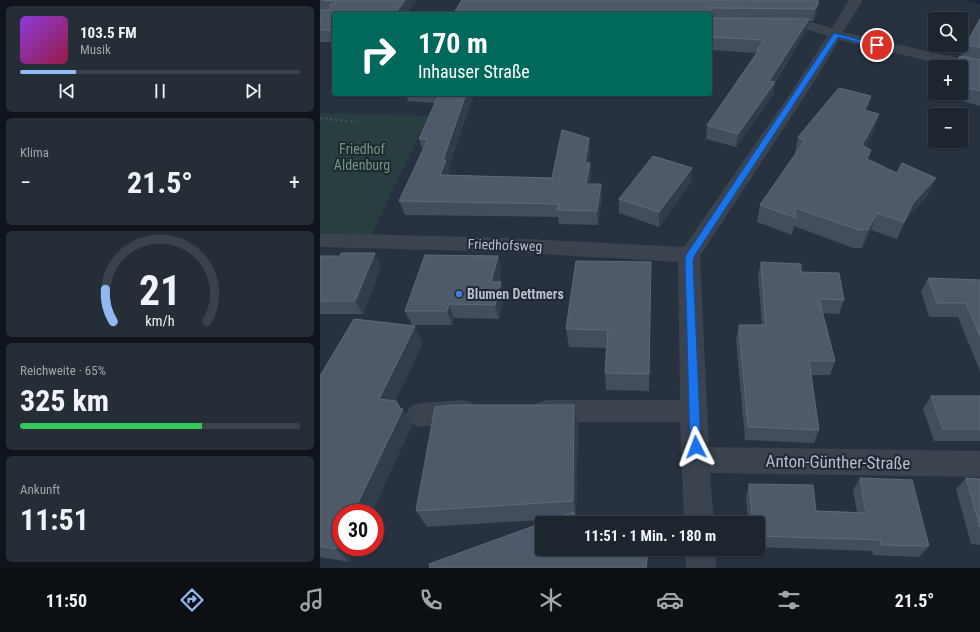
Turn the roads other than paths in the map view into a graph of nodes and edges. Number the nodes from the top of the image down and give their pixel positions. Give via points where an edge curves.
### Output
1 (856, 0) edge
2 (764, 26) edge
3 (836, 35) junction
4 (980, 68) edge
5 (320, 240) edge
6 (690, 255) junction
7 (487, 411) edge
8 (527, 411) edge
9 (693, 411) junction
10 (419, 415) dead end
11 (696, 460) junction
12 (980, 464) edge
13 (699, 516) edge
14 (700, 556) edge
15 (701, 568) edge

1 - 3 street
2 - 3 street via 811,26
3 - 4 street
3 - 6 street
5 - 6 street, Friedhofsweg via 508,245
6 - 9 street
7 - 10 street
8 - 9 street
9 - 11 street
11 - 12 street, Anton-Günther-Straße
11 - 13 street
14 - 15 street

